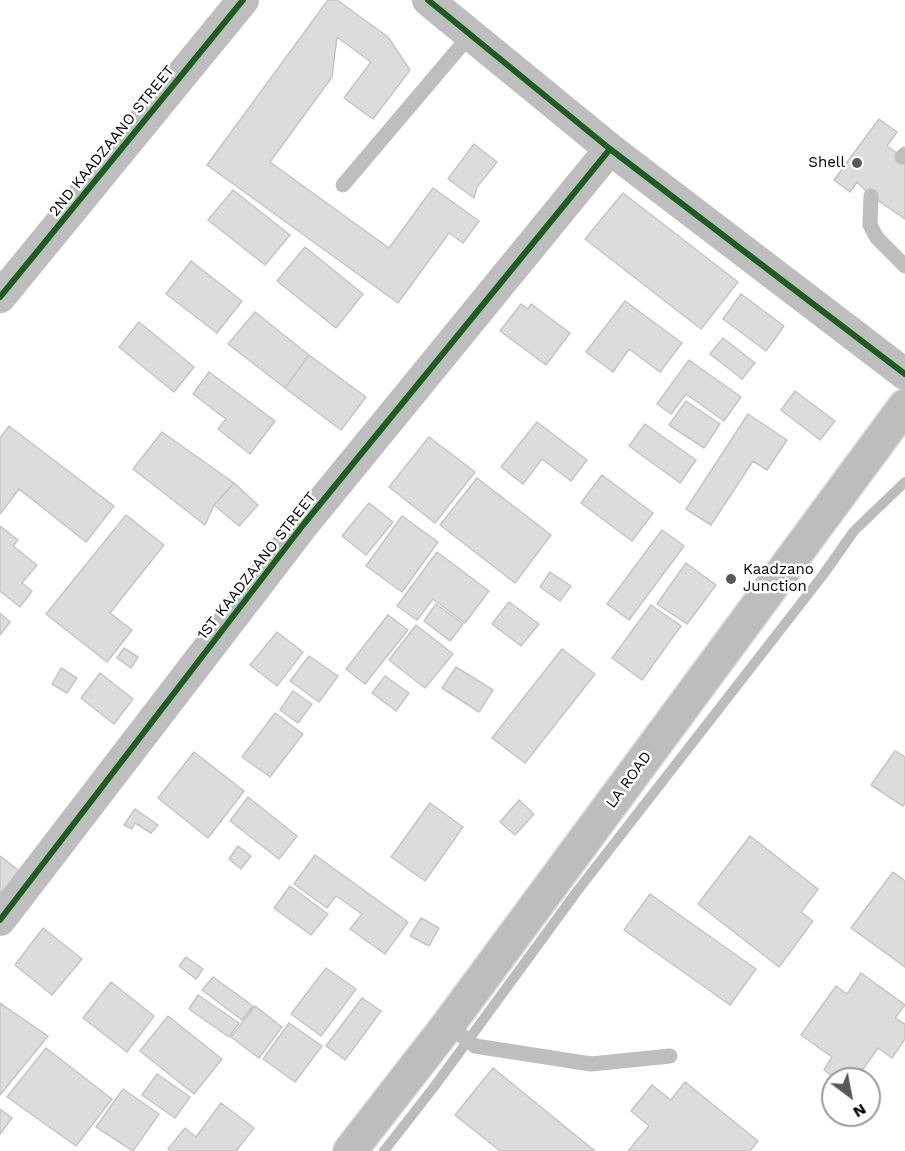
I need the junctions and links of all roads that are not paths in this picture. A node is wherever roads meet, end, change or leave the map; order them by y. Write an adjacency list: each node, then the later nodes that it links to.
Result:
1 (243, 0): 8 (street, 2ND KAADZAANO STREET)
2 (428, 0): 3 (street)
3 (471, 34): 4 (street); 5 (lane)
4 (610, 149): 9 (street); 11 (street, 1ST KAADZAANO STREET)
5 (343, 185)
6 (872, 196): 7 (lane)
7 (905, 266)
8 (0, 297)
9 (905, 374)
10 (905, 406): 12 (main road, LA ROAD)
11 (0, 920)
12 (463, 1036): 13 (lane); 14 (main road, LA ROAD)
13 (670, 1056)
14 (350, 1151)

